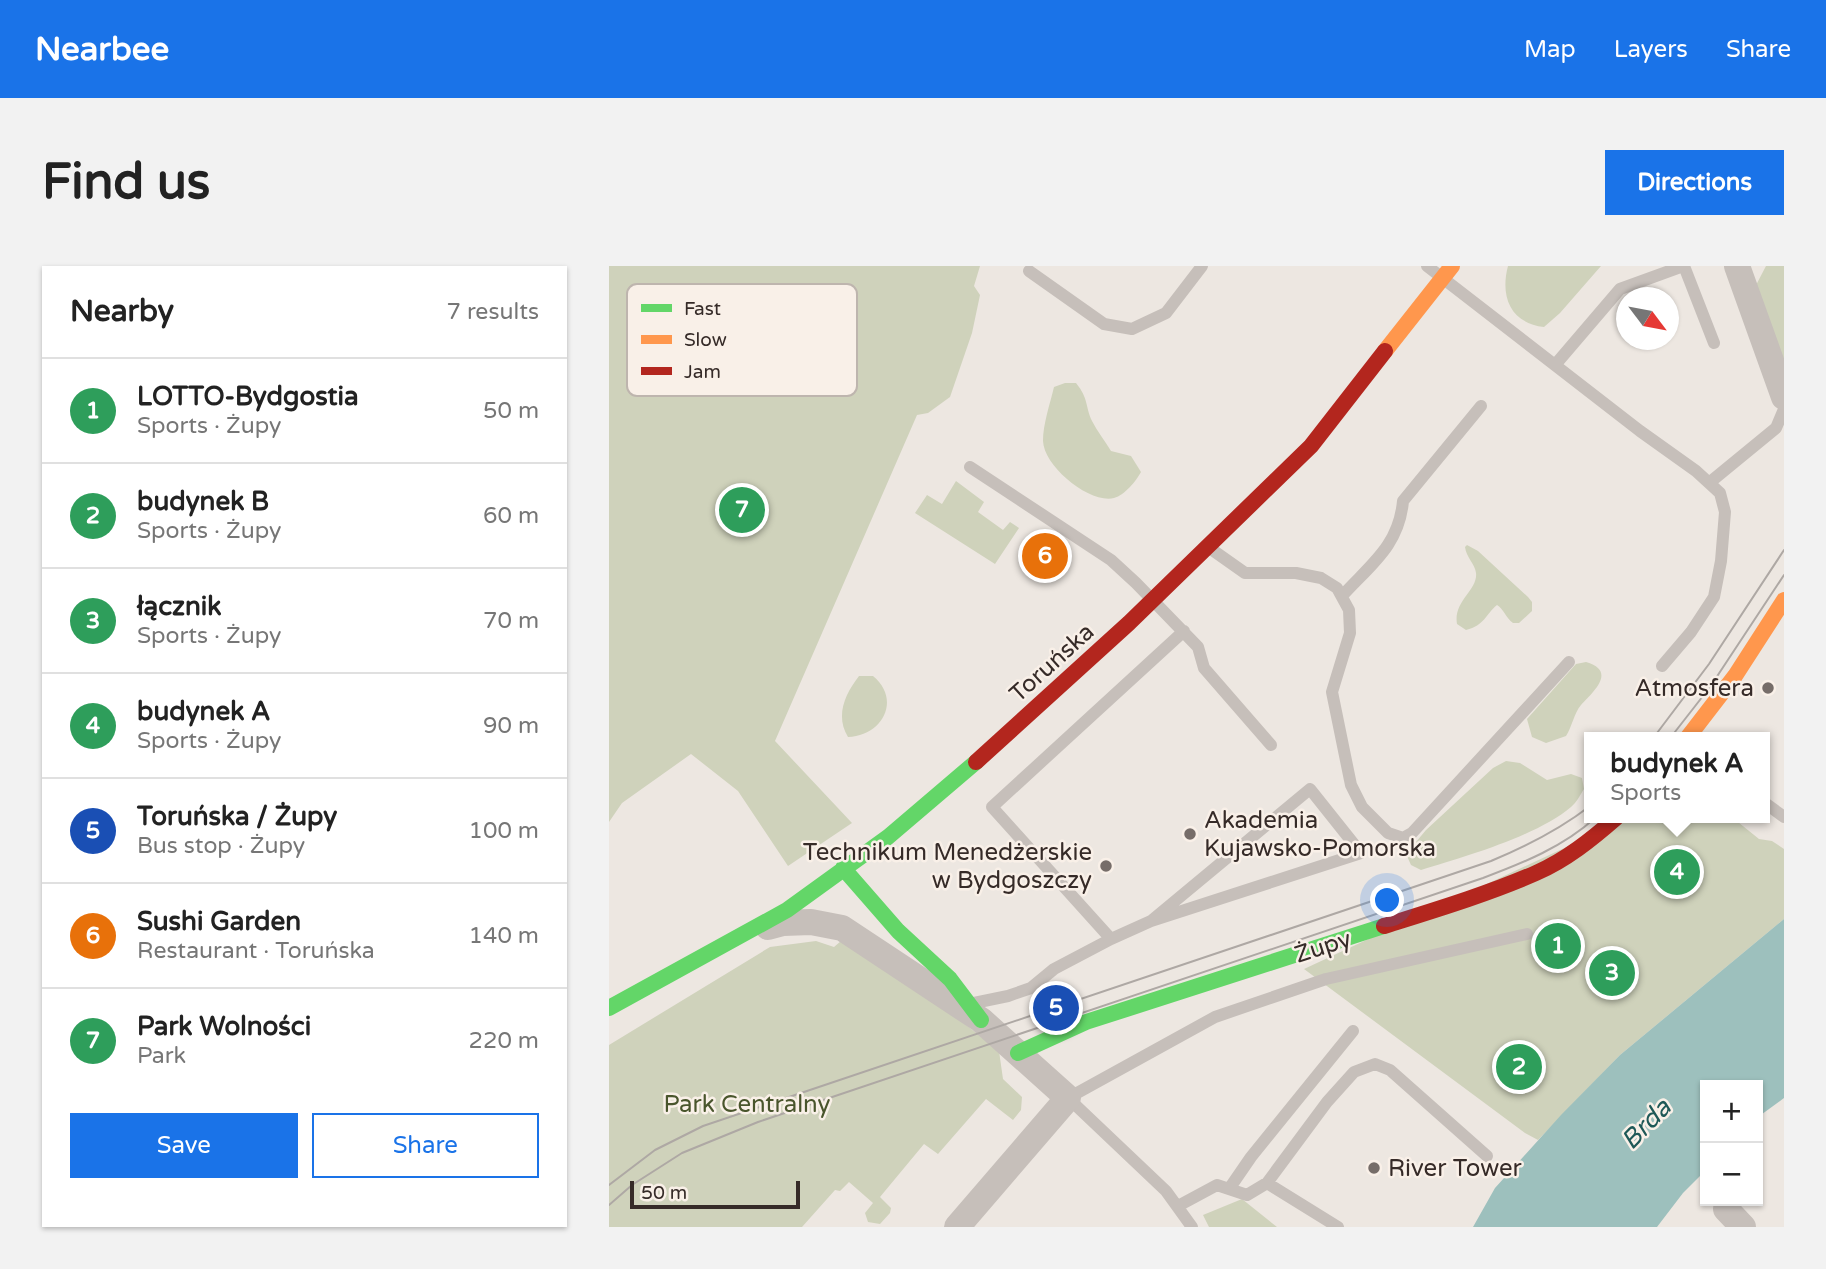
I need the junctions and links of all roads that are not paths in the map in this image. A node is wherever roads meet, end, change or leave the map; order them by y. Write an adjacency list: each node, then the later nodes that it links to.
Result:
1 (1202, 266): 5 (lane)
2 (1427, 266): 6 (lane)
3 (1683, 266): 7 (lane); 8 (lane)
4 (1737, 266): 9 (street)
5 (1029, 271)
6 (1447, 272): 8 (lane); 14 (street, Toruńska)
7 (1714, 343)
8 (1555, 365): 13 (lane)
9 (1784, 397)
10 (1481, 406): 15 (lane)
11 (1784, 409): 13 (lane)
12 (970, 467): 16 (lane)
13 (1709, 483): 20 (lane)
14 (1208, 547): 15 (lane); 16 (street, Toruńska)
15 (1342, 596): 19 (lane)
16 (1153, 600): 18 (lane); 24 (street, Toruńska)
17 (1784, 600): 21 (street)
18 (1184, 631): 22 (lane); 29 (lane)
19 (1569, 662)
20 (1662, 666)
21 (1692, 732)
22 (1271, 745)
23 (1610, 823): 33 (street, Żupy)
24 (833, 875): 26 (street); 27 (street, Toruńska); 31 (street)
25 (1150, 921): 25 (lane); 29 (lane)
26 (842, 928): 27 (street); 31 (street)
27 (747, 933): 30 (street, Toruńska)
28 (1527, 934): 34 (lane)
29 (1111, 939): 31 (lane)
30 (609, 1008)
31 (971, 1011): 33 (street)
32 (1353, 1031): 37 (lane)
33 (1018, 1053): 34 (street)
34 (1068, 1098): 38 (lane); 39 (street)
35 (1487, 1156): 36 (lane)
36 (1267, 1183): 37 (lane); 41 (lane)
37 (1230, 1189): 38 (lane)
38 (1178, 1206): 40 (lane)
39 (957, 1227)
40 (1192, 1227)
41 (1338, 1227)

